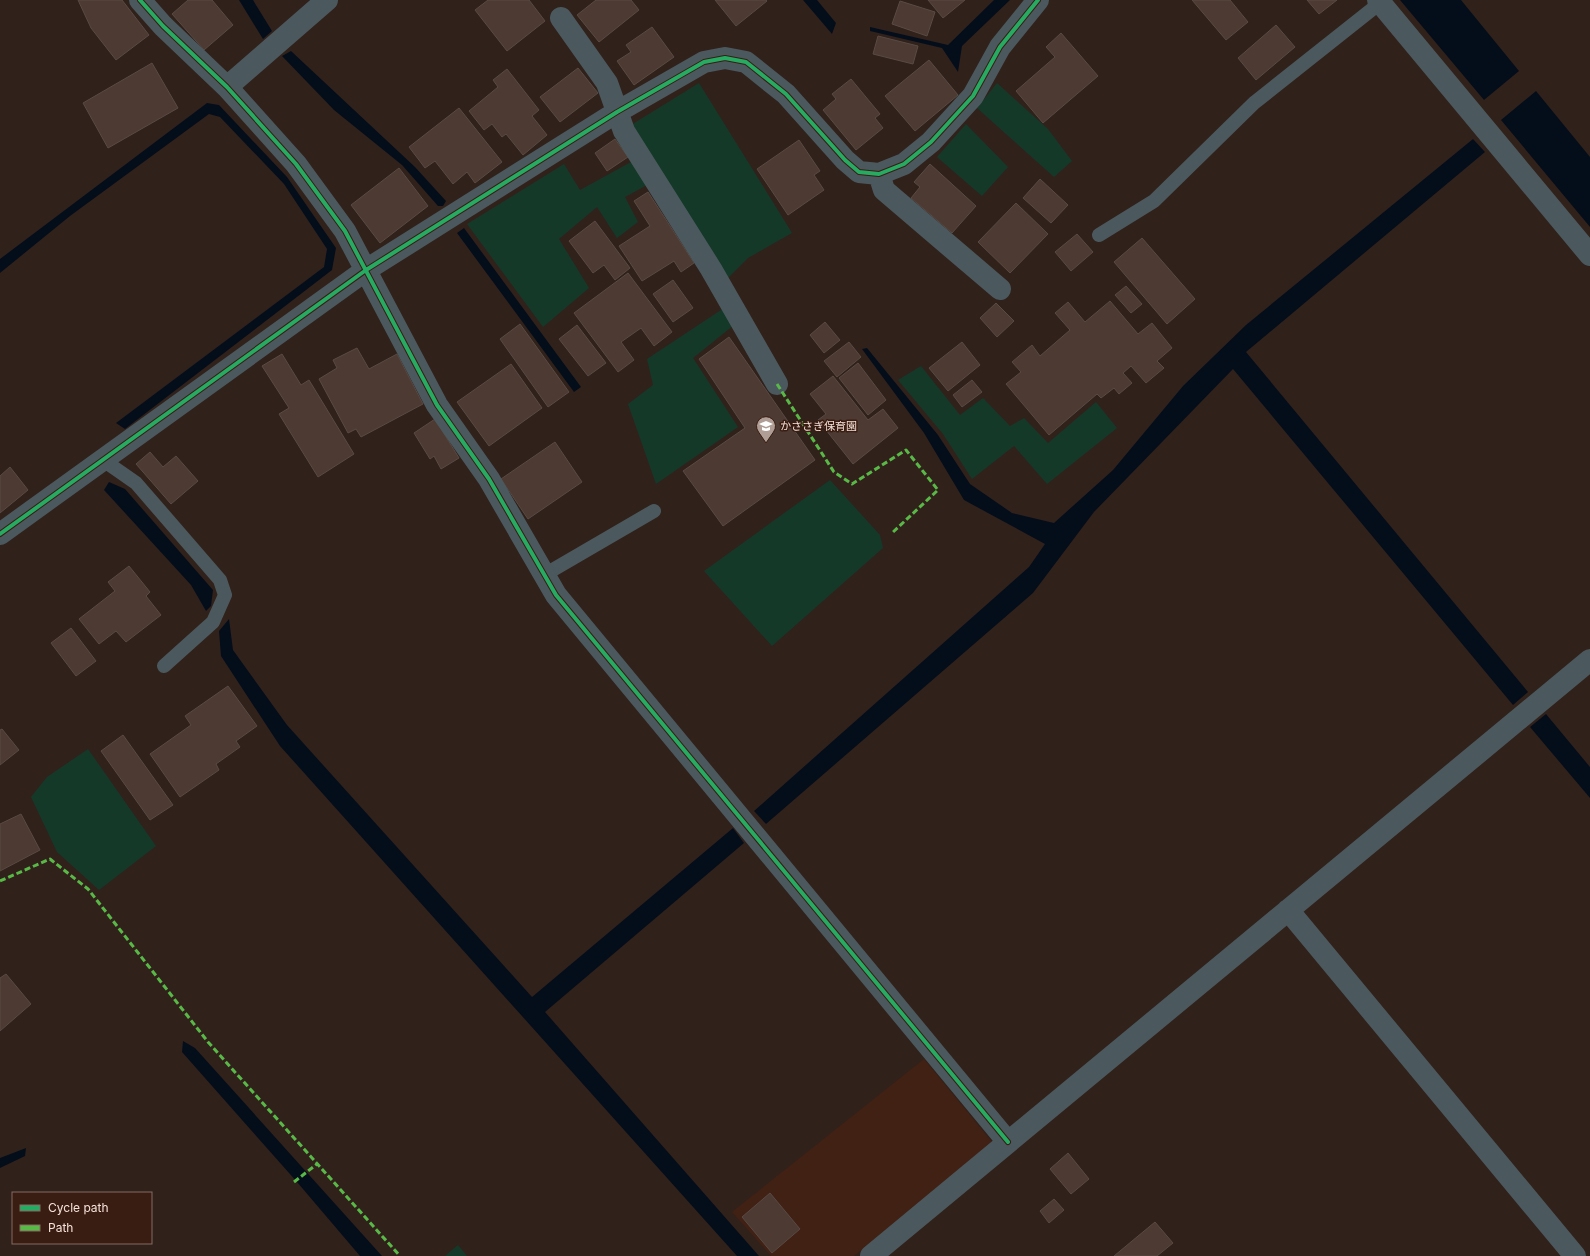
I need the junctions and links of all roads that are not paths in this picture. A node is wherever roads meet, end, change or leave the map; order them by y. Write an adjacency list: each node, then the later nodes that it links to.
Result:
1 (140, 0): 6 (street)
2 (327, 0): 6 (street)
3 (1038, 0): 8 (street)
4 (1379, 1): 9 (lane); 10 (street)
5 (561, 18): 7 (street)
6 (227, 87): 11 (street)
7 (617, 112): 8 (street); 11 (street); 13 (street)
8 (879, 174): 12 (street)
9 (1099, 236)
10 (1590, 255)
11 (366, 270): 14 (street); 17 (street)
12 (1000, 289)
13 (777, 384)
14 (103, 460): 16 (street); 19 (lane)
15 (654, 511): 17 (lane)
16 (0, 534)
17 (544, 575): 21 (street)
18 (1590, 660): 20 (street)
19 (164, 666)
20 (1288, 910): 21 (street); 23 (street)
21 (1008, 1142): 22 (street)
22 (870, 1256)
23 (1575, 1256)

